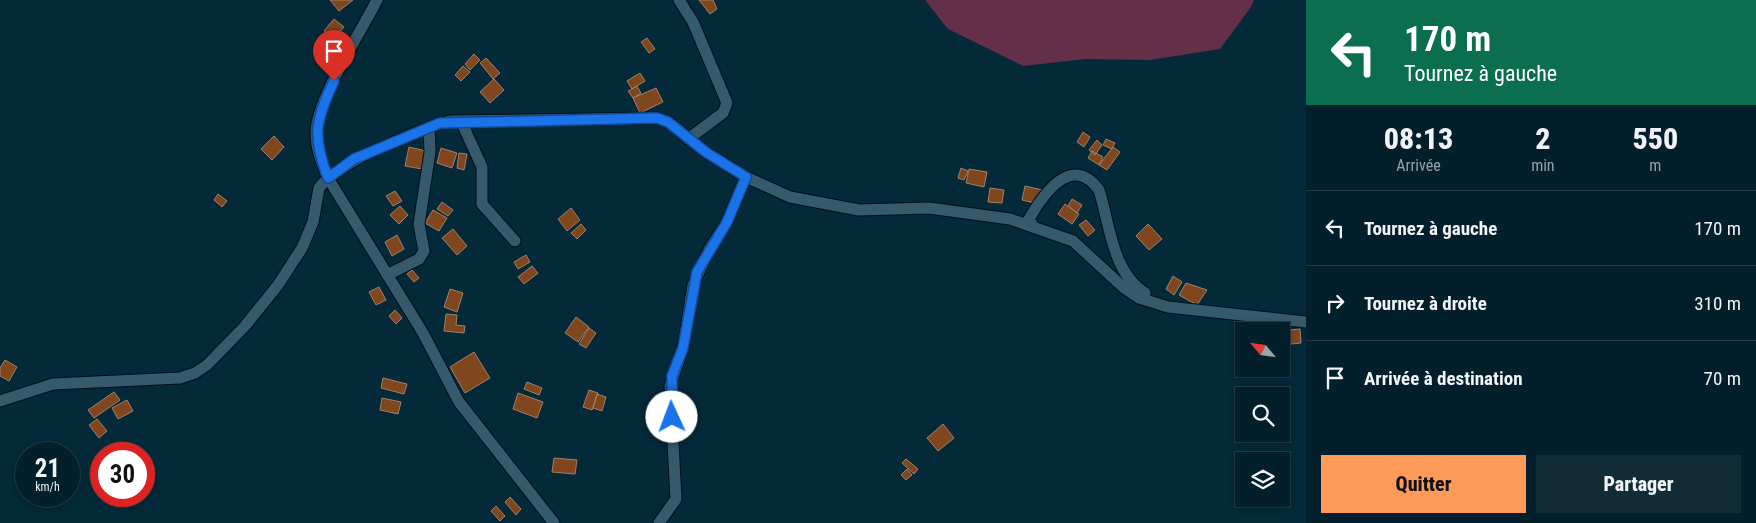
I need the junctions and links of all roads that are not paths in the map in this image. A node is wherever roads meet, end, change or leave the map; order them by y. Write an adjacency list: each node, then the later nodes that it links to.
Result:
1 (378, 0): 7 (street)
2 (679, 0): 5 (street)
3 (461, 121): 4 (street); 5 (street); 9 (street)
4 (428, 127): 7 (street); 10 (street)
5 (688, 139): 6 (street)
6 (746, 177): 8 (street); 15 (street)
7 (328, 178): 10 (street); 13 (street)
8 (1032, 224): 11 (street); 11 (street)
9 (515, 241)
10 (387, 275): 14 (street)
11 (1168, 307): 12 (street)
12 (1306, 322)
13 (0, 401)
14 (554, 523)
15 (659, 523)

